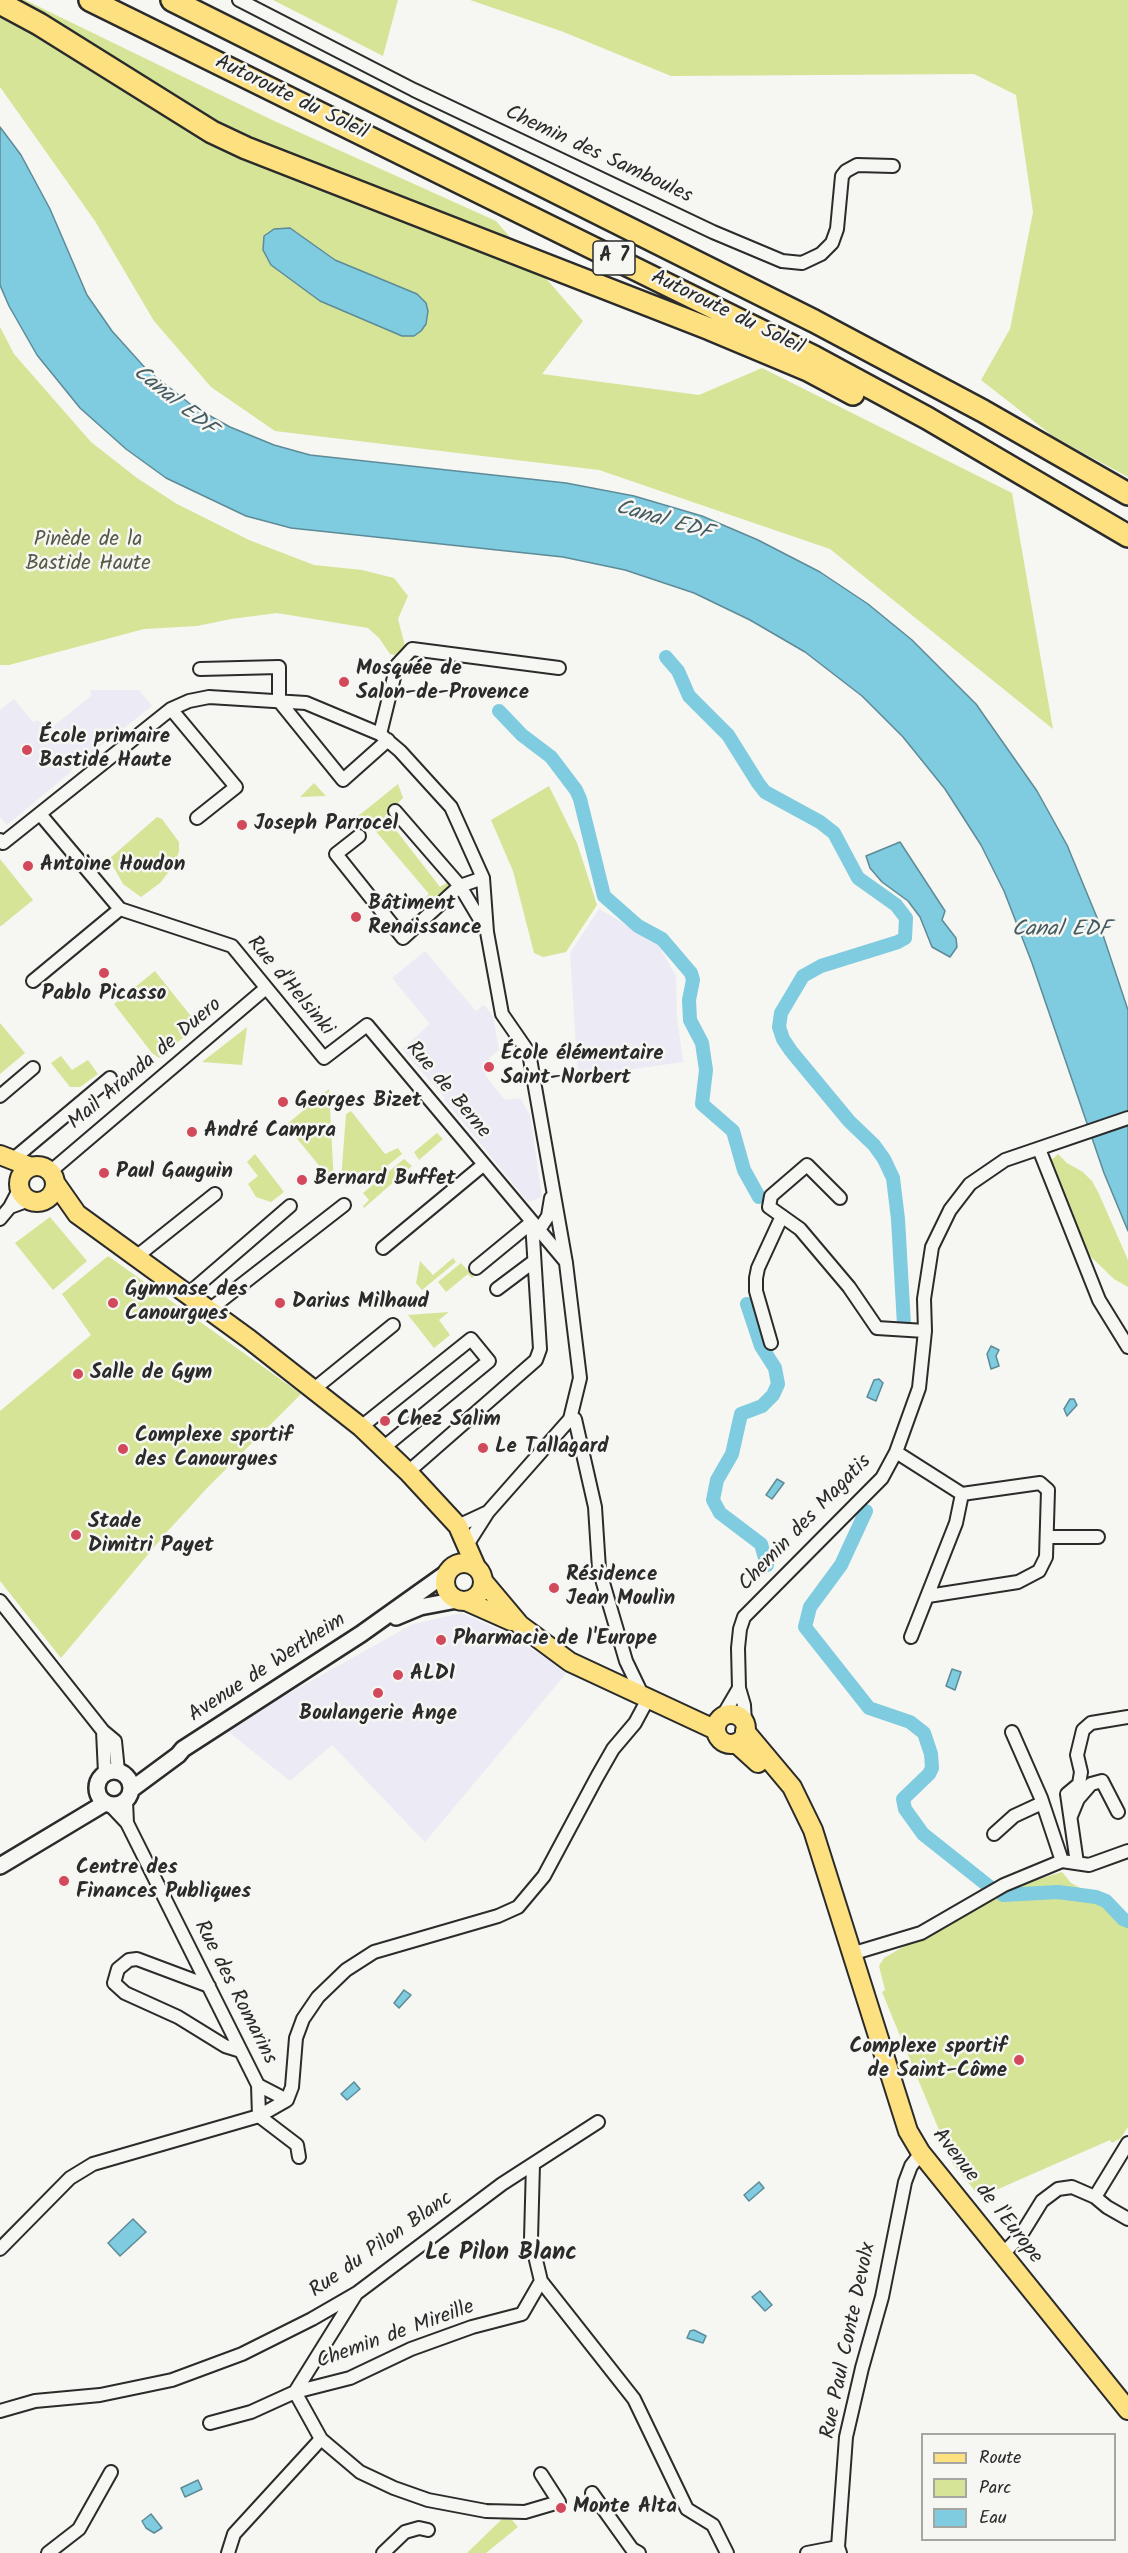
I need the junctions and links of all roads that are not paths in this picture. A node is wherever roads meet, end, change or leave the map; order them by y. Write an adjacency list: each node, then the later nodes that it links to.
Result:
1 (90, 0): 6 (highway, Autoroute du Soleil / A 7)
2 (172, 0): 7 (highway, Autoroute du Soleil / A 7)
3 (239, 0): 5 (street, Chemin des Samboules)
4 (0, 3): 6 (highway)
5 (894, 166)
6 (927, 418): 8 (highway, Autoroute du Soleil / A 7)
7 (1128, 494)
8 (1128, 536)
9 (560, 668): 13 (street)
10 (200, 669): 11 (street)
11 (279, 701): 12 (street); 13 (street); 13 (street)
12 (171, 709): 15 (street); 16 (street)
13 (384, 737): 19 (street)
14 (395, 811): 20 (street)
15 (40, 814): 18 (street); 21 (street)
16 (197, 818)
17 (359, 836): 20 (street)
18 (0, 840)
19 (483, 878): 20 (street); 22 (street)
20 (460, 886): 22 (street)
21 (120, 909): 23 (street); 24 (street, Rue d'Helsinki)
22 (487, 932): 34 (street)
23 (33, 981)
24 (266, 988): 25 (street, Rue d'Helsinki); 33 (street, Mail Aranda de Duero)
25 (324, 1058): 32 (street, Rue de Berne)
26 (33, 1068): 28 (street)
27 (110, 1078): 31 (street)
28 (0, 1096)
29 (1128, 1118): 30 (street, Chemin des Magatis)
30 (1040, 1149): 51 (street, Chemin des Magatis); 53 (street)
31 (4, 1159): 33 (main road)
32 (483, 1165): 41 (street, Rue de Berne); 42 (street)
33 (36, 1184): 40 (street); 43 (main road)
34 (553, 1191): 41 (street); 45 (street)
35 (215, 1194): 43 (street)
36 (840, 1198): 39 (street)
37 (344, 1205): 49 (street)
38 (290, 1206): 48 (street)
39 (782, 1216): 51 (street); 52 (street)
40 (0, 1219)
41 (535, 1226): 44 (street); 45 (street, Rue de Berne); 46 (street)
42 (383, 1248)
43 (136, 1257): 48 (main road)
44 (533, 1262): 47 (street); 59 (street)
45 (567, 1263): 61 (street)
46 (476, 1268)
47 (497, 1289)
48 (188, 1294): 49 (main road)
49 (209, 1310): 54 (main road)
50 (393, 1325): 54 (street)
51 (926, 1331): 58 (street, Chemin des Magatis)
52 (771, 1343)
53 (1128, 1347)
54 (314, 1389): 56 (main road)
55 (575, 1419): 75 (street)
56 (361, 1427): 57 (main road); 57 (street)
57 (383, 1448): 59 (main road)
58 (896, 1452): 60 (street); 74 (street, Chemin des Magatis)
59 (408, 1472): 62 (main road)
60 (962, 1494): 63 (street); 68 (street)
61 (488, 1512): 62 (street); 65 (street)
62 (454, 1523): 65 (main road); 66 (main road)
63 (1047, 1537): 64 (street); 68 (street)
64 (1098, 1537)
65 (467, 1545): 67 (main road)
66 (449, 1570): 67 (main road); 70 (main road); 71 (street, Avenue de Wertheim)
67 (480, 1574): 70 (main road); 72 (main road)
68 (928, 1596): 73 (street)
69 (0, 1600): 81 (street)
70 (462, 1601): 71 (street, Avenue de Wertheim); 72 (main road)
71 (376, 1624): 80 (street, Avenue de Wertheim)
72 (520, 1625): 75 (main road)
73 (911, 1637)
74 (739, 1688): 77 (street); 79 (street, Chemin des Magatis)
75 (637, 1690): 77 (main road); 97 (street)
76 (1128, 1717): 86 (street)
77 (720, 1722): 79 (main road); 79 (main road, Avenue de l'Europe)
78 (1012, 1732): 84 (street)
79 (742, 1733): 93 (main road, Avenue de l'Europe)
80 (183, 1749): 81 (street, Avenue de Wertheim); 82 (street, Avenue de Wertheim)
81 (116, 1773): 82 (street); 83 (street)
82 (129, 1795): 83 (street); 87 (street, Rue des Romarins)
83 (104, 1801): 87 (street, Rue des Romarins); 92 (street)
84 (1042, 1803): 88 (street); 90 (street)
85 (1118, 1812): 86 (street)
86 (1071, 1818): 91 (street)
87 (127, 1823): 94 (street, Rue des Romarins)
88 (994, 1834)
89 (1128, 1851): 91 (street)
90 (1062, 1862): 91 (street); 93 (street)
91 (1077, 1863)
92 (0, 1866)
93 (851, 1954): 101 (main road, Avenue de l'Europe)
94 (209, 1986): 95 (street, Rue des Romarins); 95 (street)
95 (242, 2051): 96 (street, Rue des Romarins)
96 (258, 2085): 97 (street); 98 (street)
97 (287, 2100): 98 (street)
98 (259, 2116): 102 (street); 106 (street)
99 (598, 2122): 103 (street, Rue du Pilon Blanc)
100 (1128, 2143): 104 (street)
101 (921, 2153): 107 (main road, Avenue de l'Europe); 119 (street, Rue Paul Conte Devolx)
102 (299, 2157)
103 (533, 2164): 108 (street); 109 (street, Rue du Pilon Blanc)
104 (1095, 2197): 105 (street); 107 (street)
105 (1128, 2219)
106 (0, 2248)
107 (1002, 2256): 111 (main road, Avenue de l'Europe)
108 (541, 2281): 110 (street, Chemin de Mireille); 124 (street)
109 (357, 2293): 110 (street); 112 (street, Rue du Pilon Blanc)
110 (295, 2392): 113 (street); 114 (street, Chemin de Mireille)
111 (1128, 2410)
112 (0, 2411)
113 (210, 2423)
114 (321, 2439): 116 (street); 121 (street)
115 (111, 2472): 120 (street)
116 (541, 2474)
117 (592, 2493): 123 (street)
118 (428, 2530): 122 (street)
119 (839, 2550): 125 (street, Rue Paul Conte Devolx)
120 (48, 2553)
121 (228, 2553)
122 (383, 2553)
123 (639, 2553)
124 (727, 2553)
125 (807, 2553)

